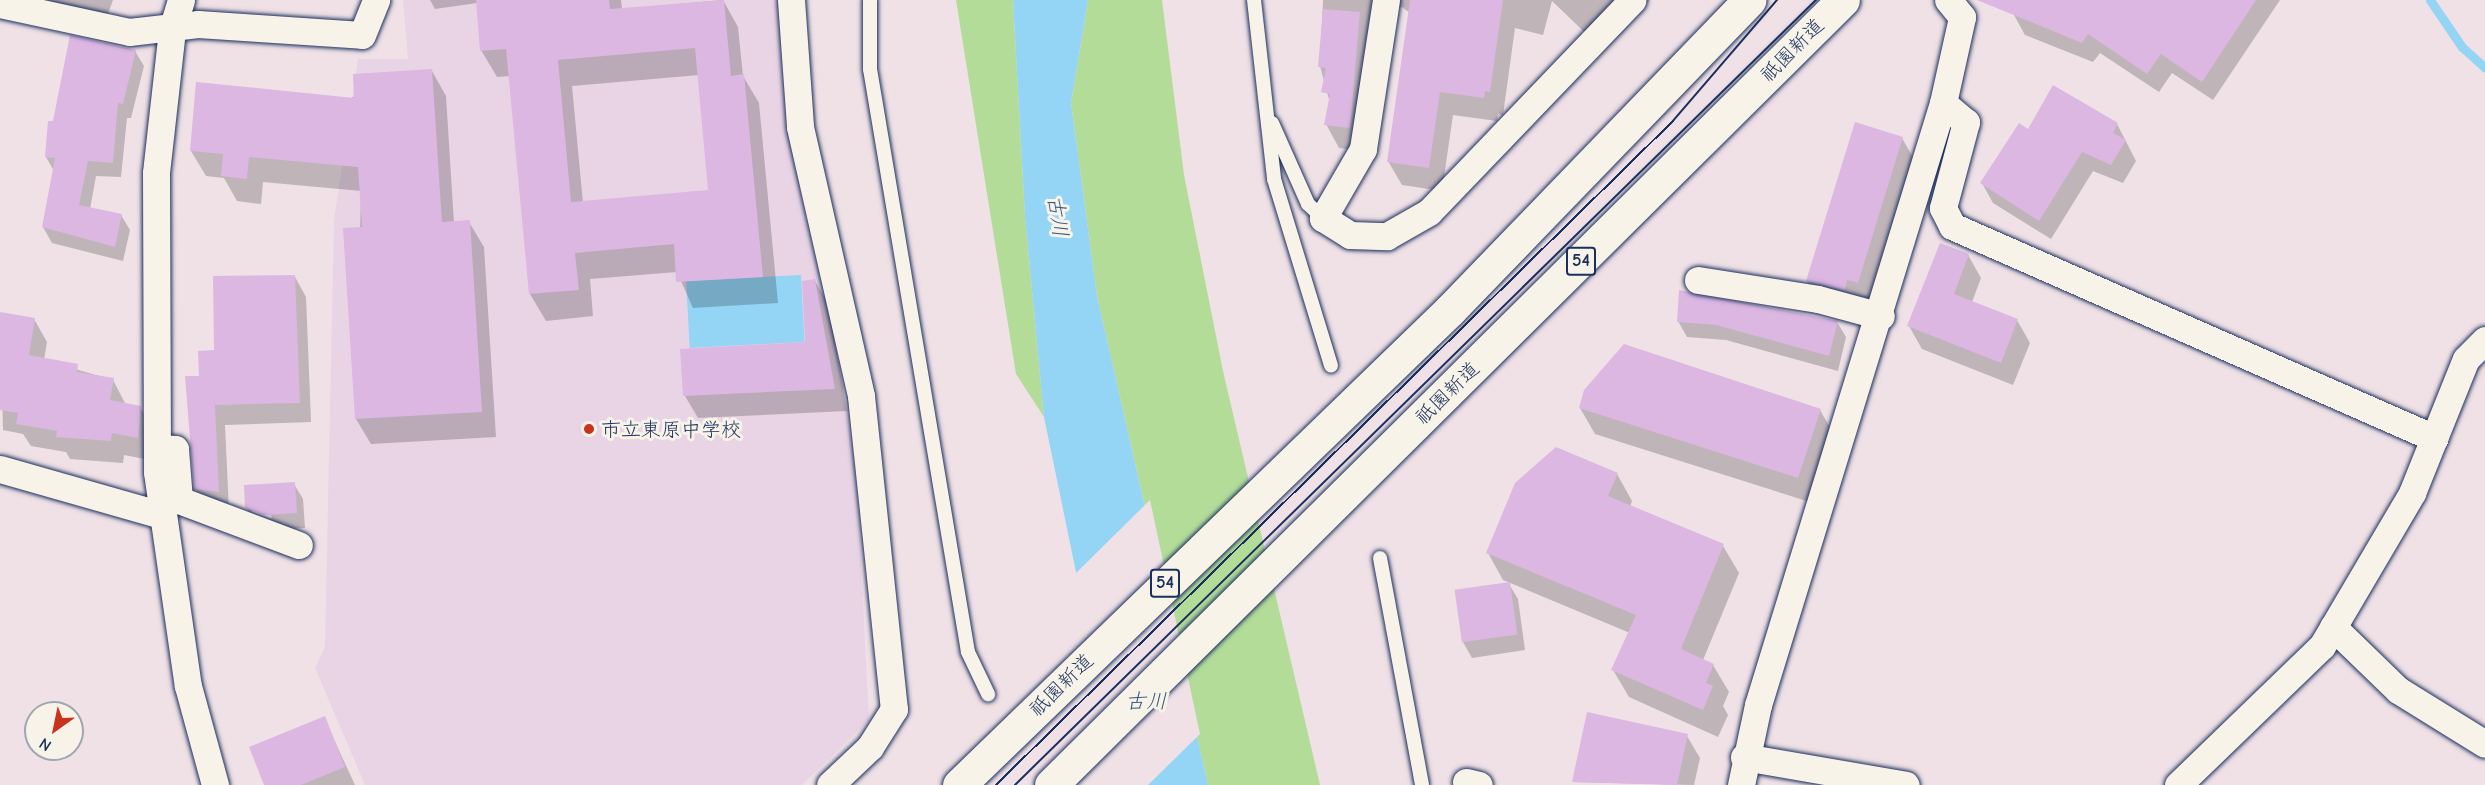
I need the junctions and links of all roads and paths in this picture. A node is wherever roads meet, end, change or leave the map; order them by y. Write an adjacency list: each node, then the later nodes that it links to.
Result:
1 (181, 0): 12 (street)
2 (376, 0): 12 (street)
3 (791, 0): 31 (street)
4 (870, 0): 27 (lane)
5 (1254, 0): 14 (lane)
6 (1386, 0): 15 (street)
7 (1632, 0): 15 (street)
8 (1749, 0): 32 (highway, 祇園新道 / 54)
9 (1843, 0): 33 (highway, 祇園新道 / 54)
10 (0, 4): 12 (street)
11 (1962, 6): 13 (street)
12 (172, 30): 21 (street)
13 (1943, 104): 17 (street); 20 (street)
14 (1266, 110): 15 (lane); 19 (lane)
15 (1323, 218)
16 (1698, 280): 17 (street)
17 (1881, 316): 29 (street)
18 (2485, 340): 20 (street)
19 (1331, 365)
20 (2434, 438): 26 (street)
21 (158, 448): 23 (street); 24 (street)
22 (0, 469): 23 (street)
23 (161, 515): 30 (street)
24 (299, 545)
25 (1380, 558): 34 (lane)
26 (2333, 627): 28 (street); 37 (street)
27 (988, 694)
28 (2485, 744)
29 (1744, 757): 35 (street); 36 (street)
30 (215, 785)
31 (830, 785)
32 (959, 785)
33 (1051, 785)
34 (1422, 785)
35 (1741, 785)
36 (1906, 785)
37 (2178, 785)

